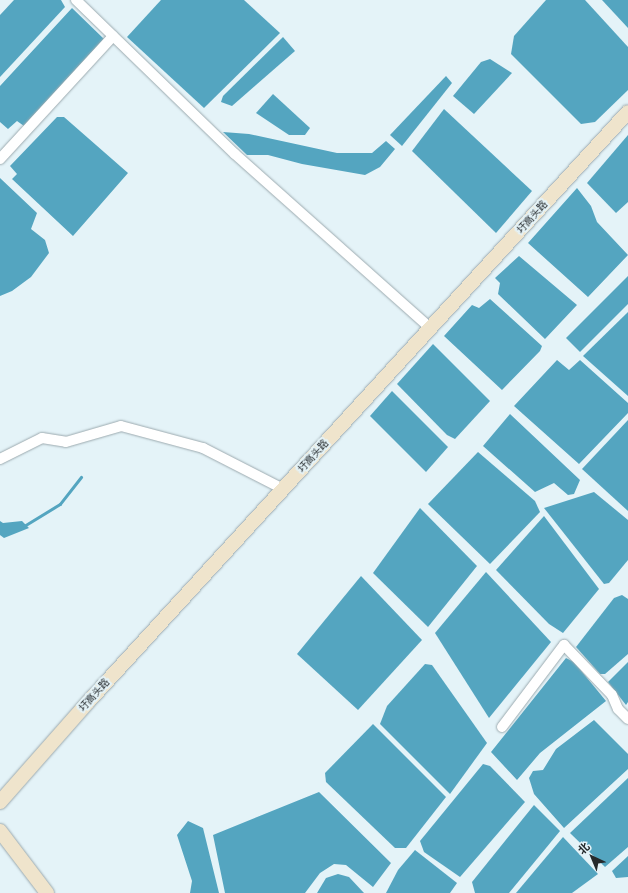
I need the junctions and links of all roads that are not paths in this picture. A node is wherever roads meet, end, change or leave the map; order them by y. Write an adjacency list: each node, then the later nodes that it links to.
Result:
1 (76, 0): 2 (street)
2 (113, 36): 4 (street); 5 (street)
3 (628, 112): 5 (street, 圩高头路)
4 (0, 159)
5 (430, 328): 7 (street, 圩高头路)
6 (0, 459): 7 (street)
7 (283, 488): 10 (street, 圩高头路)
8 (628, 719): 9 (street)
9 (502, 727)
10 (0, 802)
11 (0, 831): 12 (street)
12 (47, 893)

